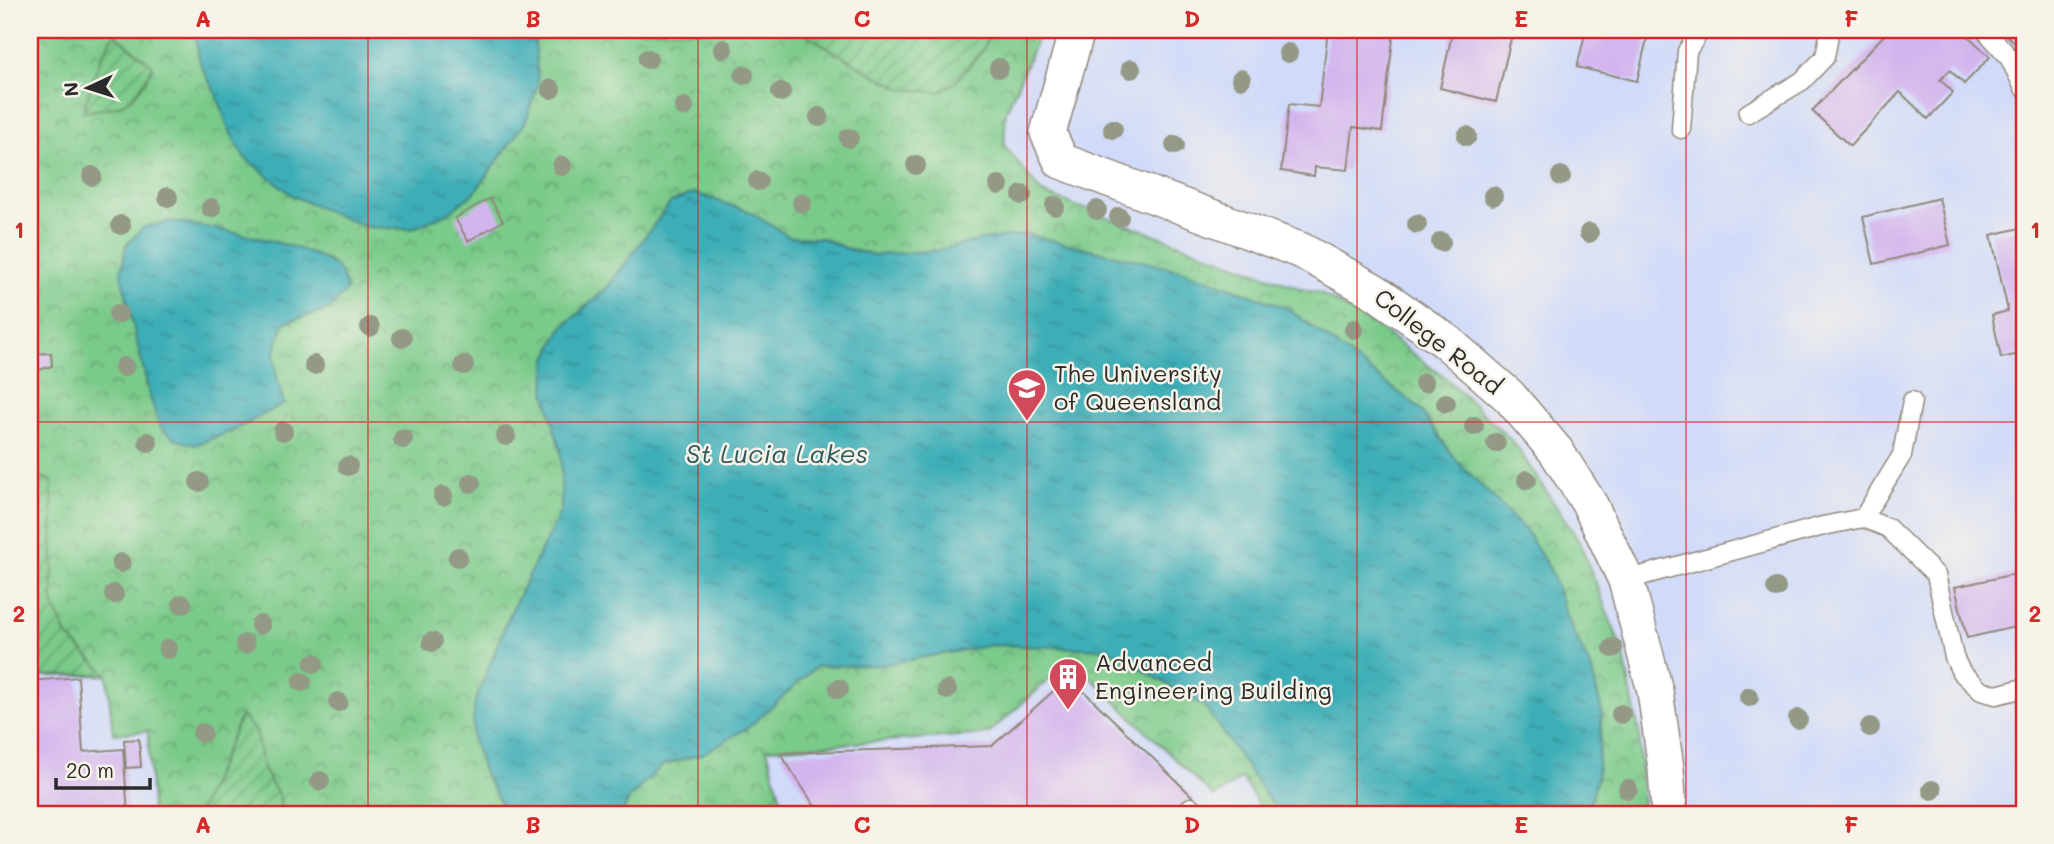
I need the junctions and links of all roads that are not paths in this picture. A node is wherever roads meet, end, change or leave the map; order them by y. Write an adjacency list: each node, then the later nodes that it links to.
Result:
1 (1077, 30): 10 (street, College Road)
2 (1701, 30): 7 (lane)
3 (1830, 30): 6 (lane)
4 (1985, 30): 5 (lane)
5 (2024, 88)
6 (1748, 113)
7 (1681, 129)
8 (1912, 401): 9 (lane)
9 (1863, 518): 10 (lane); 11 (lane)
10 (1626, 580): 12 (street, College Road)
11 (2024, 688)
12 (1669, 814)

